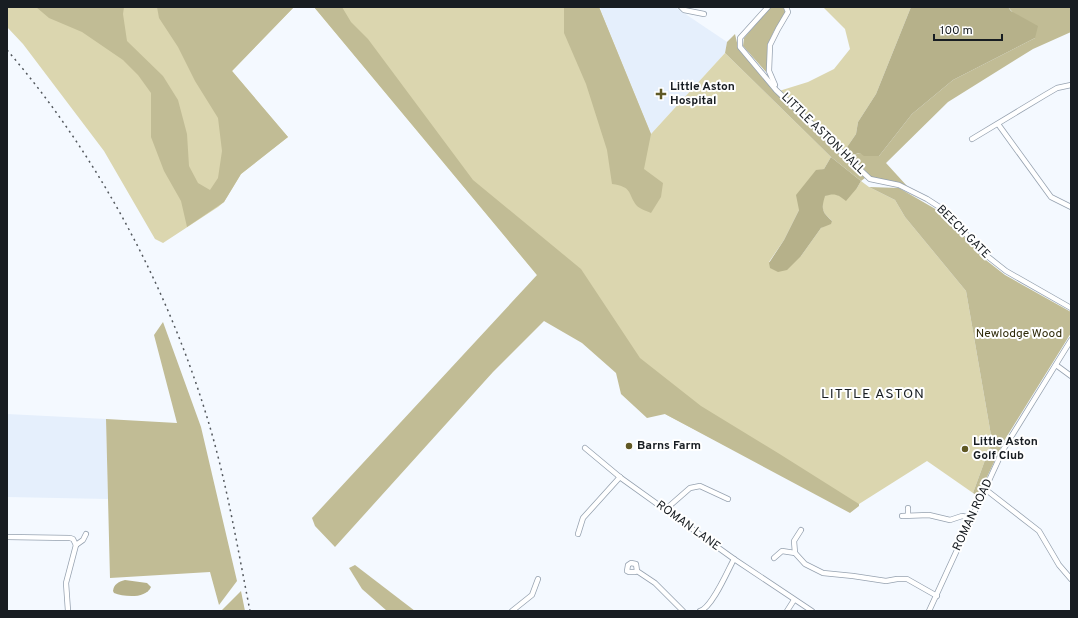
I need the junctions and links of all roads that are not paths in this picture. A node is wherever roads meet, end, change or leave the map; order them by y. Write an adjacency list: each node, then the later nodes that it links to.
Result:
1 (681, 7): 4 (street)
2 (768, 7): 6 (street, LITTLE ASTON HALL)
3 (786, 7): 6 (street, LITTLE ASTON HALL)
4 (704, 14)
5 (1071, 84): 7 (street)
6 (776, 90): 9 (street, LITTLE ASTON HALL)
7 (998, 124): 8 (street); 10 (street)
8 (972, 139)
9 (870, 179): 11 (street, BEECH GATE)
10 (1071, 207)
11 (1071, 308)
12 (1071, 340): 13 (street, ROMAN ROAD)
13 (1056, 365): 14 (street); 17 (street, ROMAN ROAD)
14 (1071, 376)
15 (585, 448): 16 (street, ROMAN LANE)
16 (620, 477): 20 (street, ROMAN LANE); 26 (street)
17 (985, 489): 23 (street, ROMAN ROAD); 34 (street)
18 (728, 499): 20 (street)
19 (908, 508): 21 (street)
20 (666, 509): 31 (street, ROMAN LANE)
21 (908, 515): 22 (street); 23 (street)
22 (902, 516)
23 (972, 518): 35 (street, ROMAN ROAD)
24 (801, 530): 29 (street)
25 (86, 534): 28 (street)
26 (578, 534)
27 (7, 537): 28 (street)
28 (76, 545): 37 (street)
29 (795, 553): 30 (street); 35 (street)
30 (774, 558)
31 (734, 559): 36 (street, ROMAN LANE); 40 (street)
32 (637, 570): 39 (street)
33 (538, 579): 38 (street)
34 (1071, 580)
35 (936, 596): 43 (street, ROMAN ROAD)
36 (794, 600): 41 (street); 42 (street, ROMAN LANE)
37 (68, 611)
38 (512, 611)
39 (683, 611)
40 (700, 611)
41 (787, 611)
42 (812, 611)
43 (929, 611)

